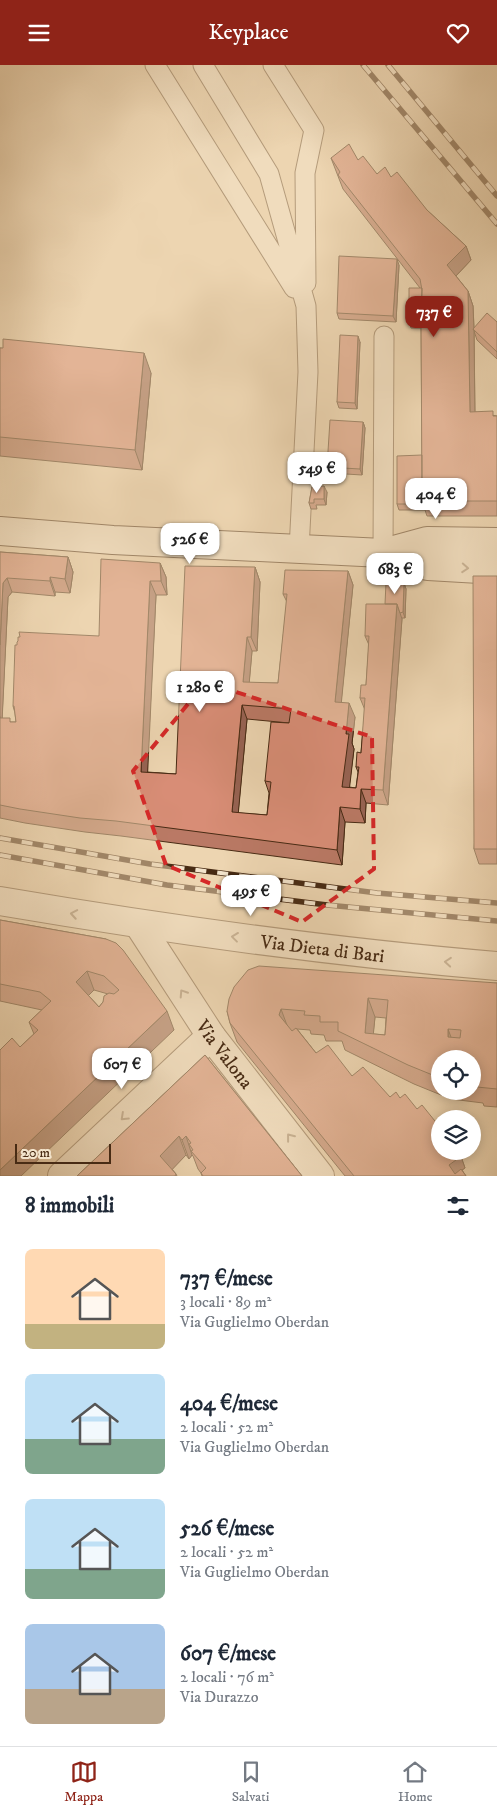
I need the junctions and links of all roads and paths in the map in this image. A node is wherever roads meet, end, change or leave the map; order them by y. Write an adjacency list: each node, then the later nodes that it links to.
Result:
1 (155, 65): 4 (lane)
2 (203, 65): 4 (lane)
3 (273, 65): 4 (lane)
4 (306, 306): 8 (lane)
5 (384, 336): 9 (lane)
6 (0, 531): 8 (street)
7 (497, 542): 9 (street)
8 (299, 550): 9 (street)
9 (383, 553): 10 (street, one-way to 10)
10 (497, 570)
11 (0, 901): 12 (street, Via Dieta di Bari, one-way to 11)
12 (138, 925): 13 (street, Via Dieta di Bari, one-way to 12); 14 (street, Via Valona, one-way to 12)
13 (497, 966)
14 (211, 1036): 15 (street, one-way to 15); 16 (street, Via Valona, one-way to 14)
15 (62, 1176)
16 (320, 1176)

